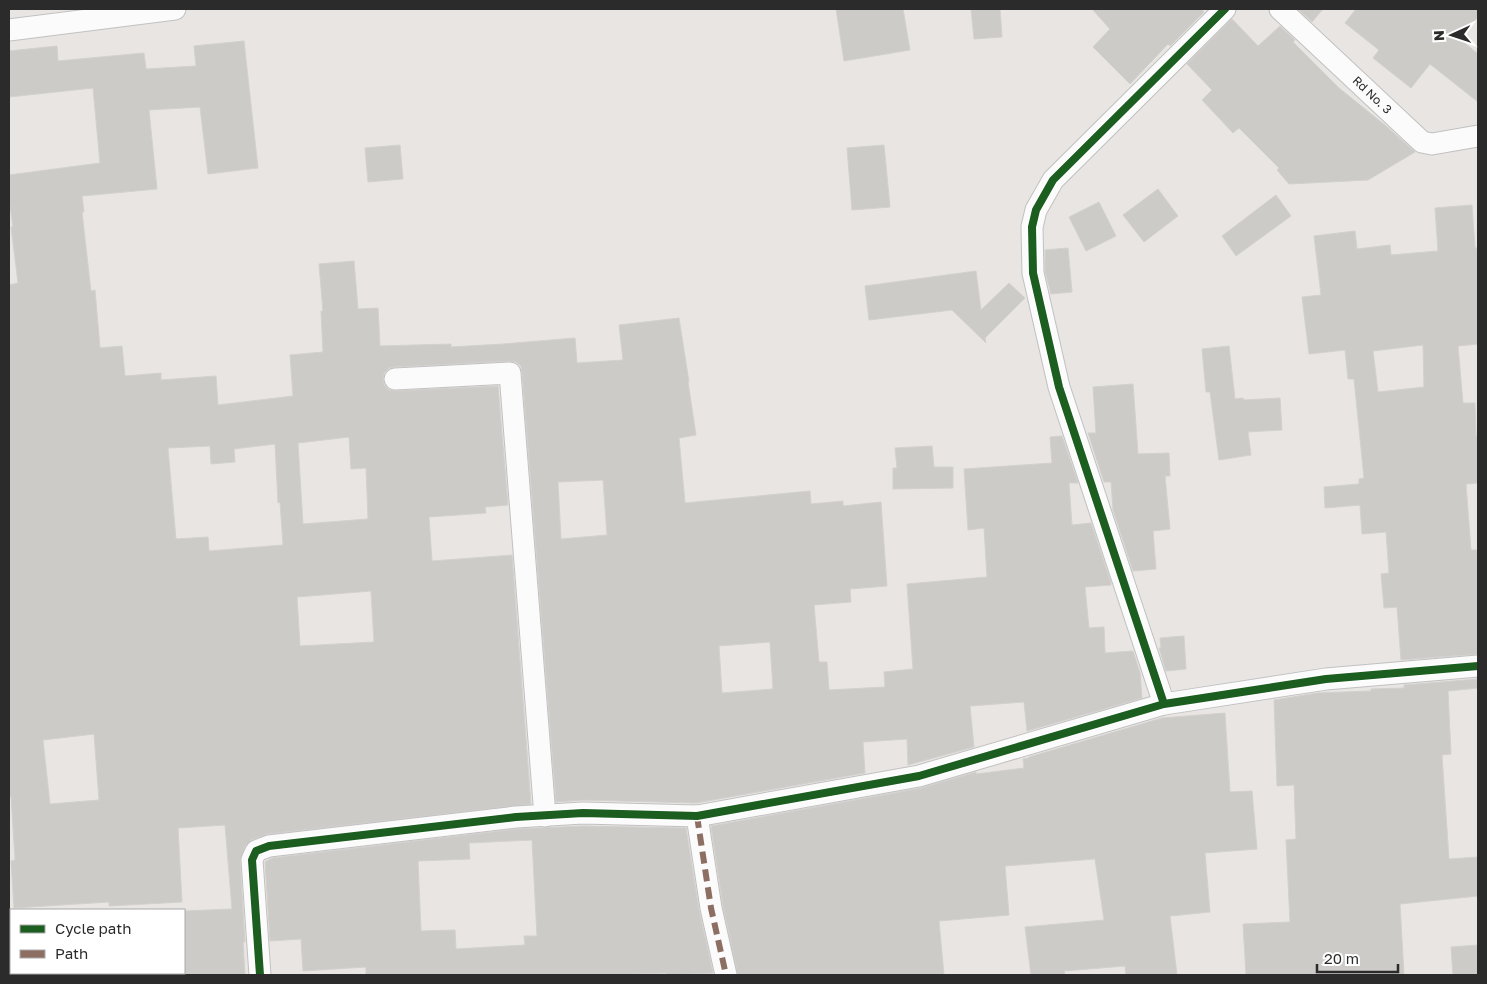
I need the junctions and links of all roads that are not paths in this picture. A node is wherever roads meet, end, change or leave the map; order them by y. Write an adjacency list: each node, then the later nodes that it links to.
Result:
1 (176, 9): 4 (street)
2 (1225, 9): 8 (street)
3 (1280, 9): 5 (street, Rd No. 3)
4 (9, 30)
5 (1478, 136)
6 (395, 379): 9 (street)
7 (1478, 666): 8 (street)
8 (1164, 704): 10 (street)
9 (545, 816): 10 (street); 11 (street)
10 (697, 816): 12 (street)
11 (260, 975)
12 (726, 975)

